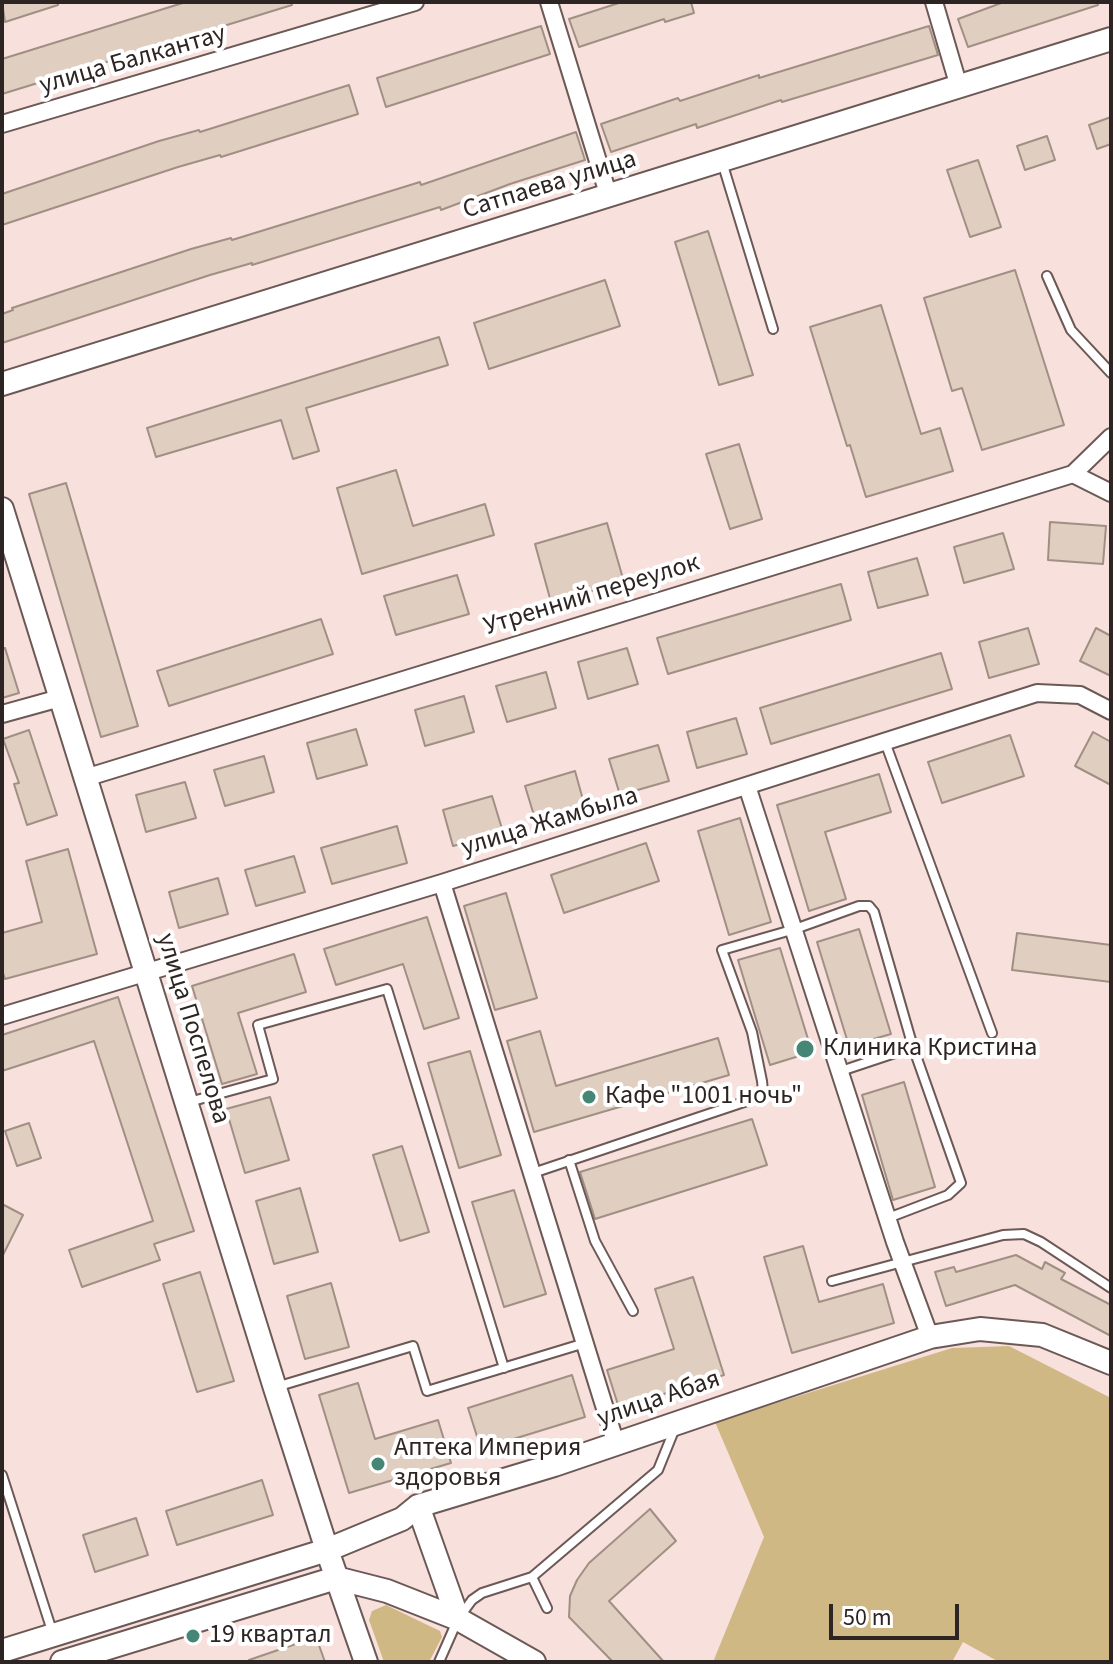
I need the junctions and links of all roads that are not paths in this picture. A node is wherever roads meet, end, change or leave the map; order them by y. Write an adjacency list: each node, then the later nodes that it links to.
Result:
1 (415, 2): 6 (street, улица Балкантау)
2 (549, 2): 8 (street)
3 (934, 2): 5 (street)
4 (1111, 39): 5 (street, Сатпаева улица)
5 (959, 87): 7 (street, Сатпаева улица)
6 (2, 124)
7 (721, 162): 8 (street, Сатпаева улица); 10 (lane)
8 (609, 197): 12 (street, Сатпаева улица)
9 (1047, 276): 11 (lane)
10 (773, 329)
11 (1111, 373)
12 (3, 386)
13 (1111, 437): 14 (street)
14 (1073, 474): 15 (street); 21 (street, Утренний переулок)
15 (1111, 493)
16 (2, 509): 17 (street, улица Поспелова)
17 (60, 698): 19 (street); 21 (street, улица Поспелова)
18 (1111, 711): 20 (street, улица Жамбыла)
19 (2, 714)
20 (885, 742): 22 (street, улица Жамбыла); 27 (lane)
21 (85, 778): 25 (street, улица Поспелова)
22 (747, 786): 23 (street, улица Жамбыла); 24 (street)
23 (442, 883): 25 (street, улица Жамбыла); 32 (street)
24 (795, 929): 28 (lane); 29 (street); 31 (lane)
25 (146, 971): 26 (street, улица Жамбыла); 30 (street, улица Поспелова)
26 (2, 1016)
27 (992, 1033)
28 (913, 1047): 29 (lane); 33 (lane)
29 (841, 1071): 33 (street)
30 (185, 1103): 41 (lane); 42 (street, улица Поспелова)
31 (569, 1160): 32 (lane); 37 (lane)
32 (533, 1173): 39 (street)
33 (888, 1218): 34 (street)
34 (902, 1261): 35 (lane); 36 (lane); 38 (street)
35 (832, 1281)
36 (1111, 1288)
37 (633, 1311)
38 (930, 1337): 40 (street, улица Абая); 43 (street, улица Абая)
39 (586, 1343): 41 (lane); 44 (street)
40 (1111, 1363)
41 (504, 1368): 42 (lane)
42 (275, 1388): 47 (street, улица Поспелова)
43 (677, 1424): 44 (street, улица Абая); 48 (lane)
44 (616, 1444): 46 (street, улица Абая)
45 (2, 1475): 51 (lane)
46 (418, 1506): 47 (street, улица Абая); 50 (street)
47 (332, 1564): 50 (street); 51 (street, улица Абая); 53 (street, улица Абая); 56 (street)
48 (532, 1577): 49 (lane); 50 (lane)
49 (547, 1608)
50 (458, 1619): 54 (street); 57 (lane)
51 (53, 1634): 52 (street, улица Абая)
52 (2, 1651)
53 (101, 1656): 55 (street, улица Абая)
54 (527, 1660)
55 (62, 1662)
56 (366, 1662)
57 (439, 1662)

